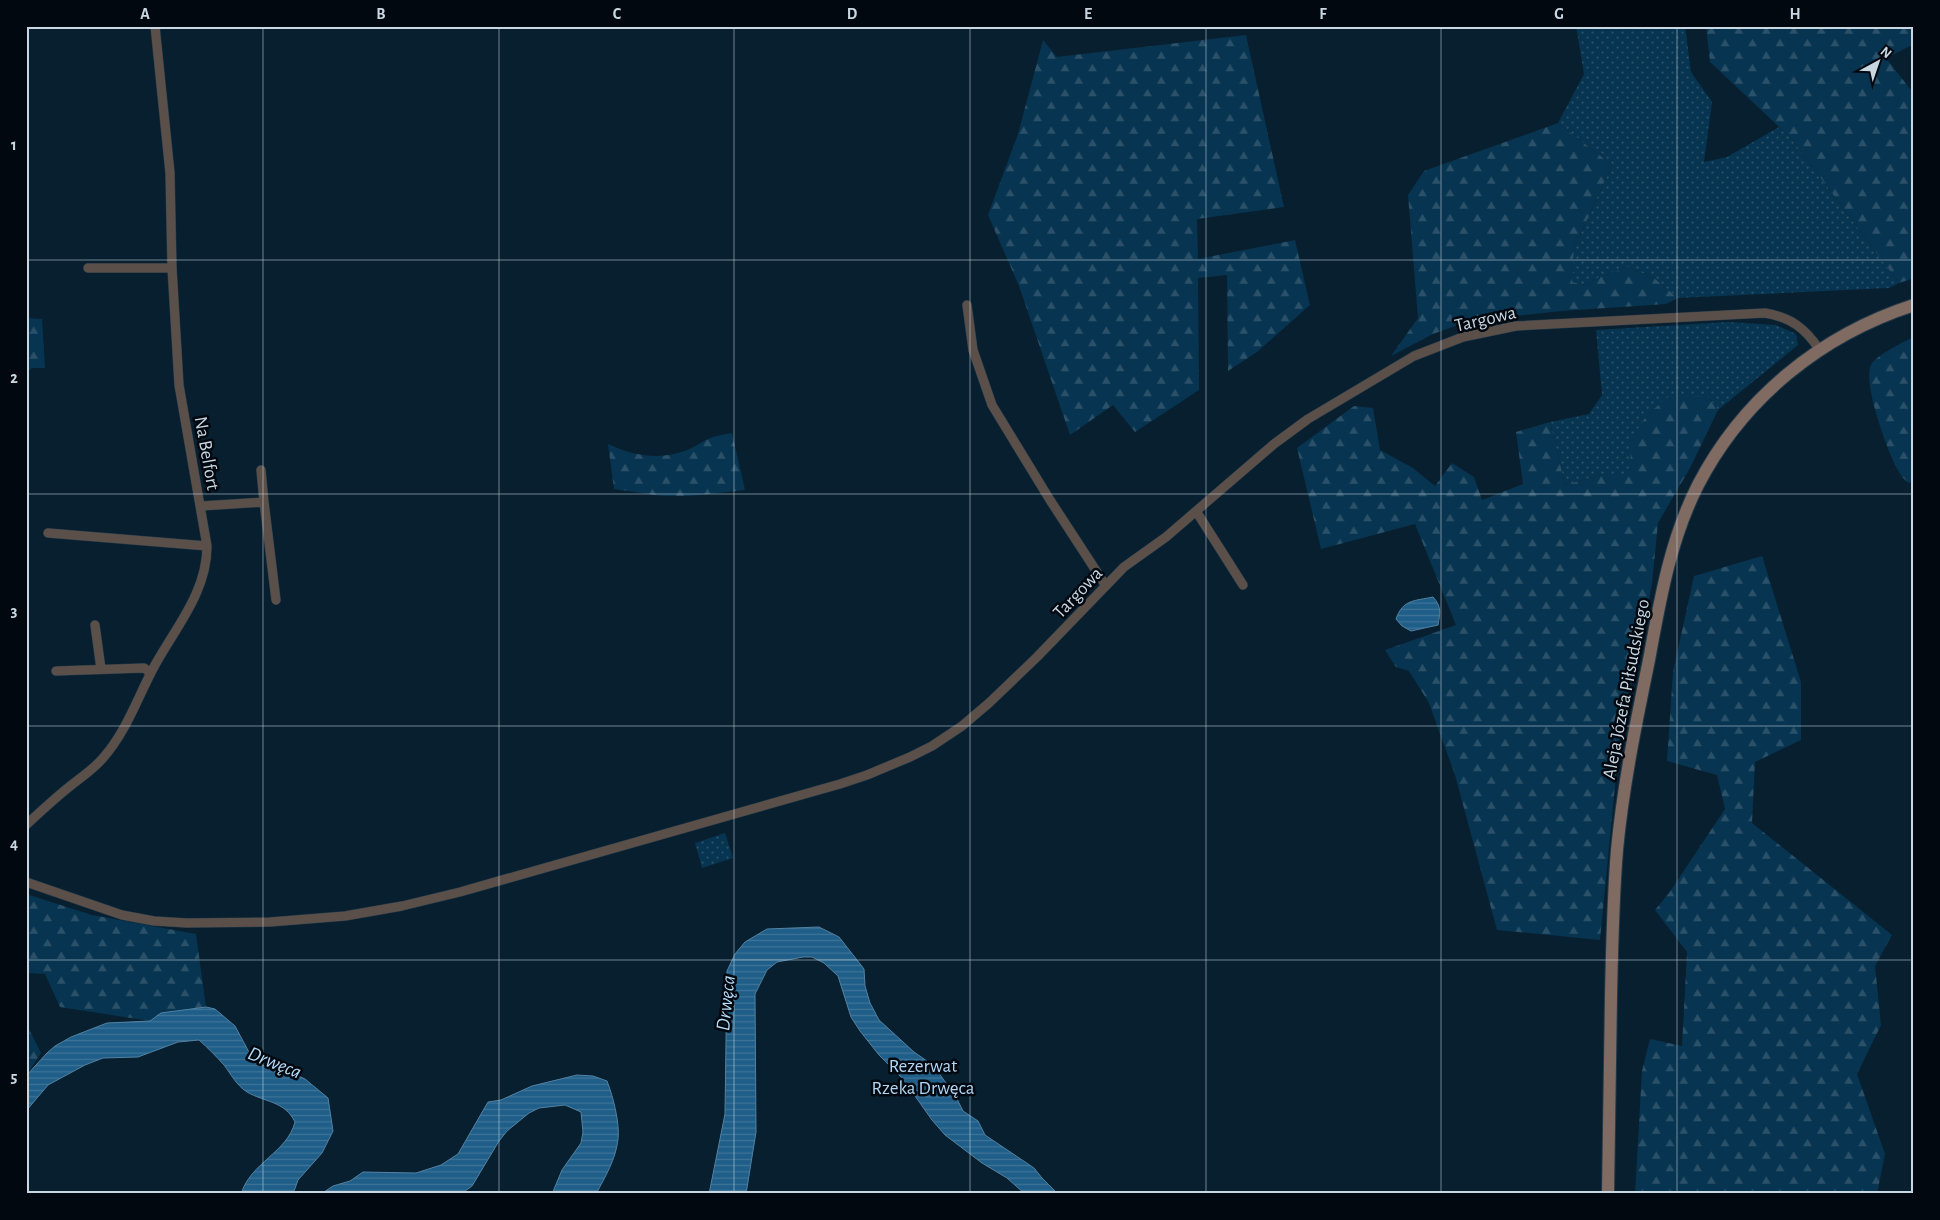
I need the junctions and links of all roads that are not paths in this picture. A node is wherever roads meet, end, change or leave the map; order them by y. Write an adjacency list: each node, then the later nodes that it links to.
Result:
1 (155, 26): 3 (street, Na Belfort)
2 (88, 268): 3 (street)
3 (172, 268): 9 (street, Na Belfort)
4 (967, 305): 14 (street)
5 (1914, 305): 6 (main road, Aleja Józefa Piłsudskiego)
6 (1819, 349): 10 (street, Targowa); 22 (main road, Aleja Józefa Piłsudskiego)
7 (260, 470): 8 (street)
8 (264, 502): 9 (street); 15 (street)
9 (200, 506): 12 (street, Na Belfort)
10 (1196, 511): 13 (street); 14 (street, Targowa)
11 (48, 533): 12 (street)
12 (207, 546): 19 (street, Na Belfort)
13 (1243, 585)
14 (1106, 586): 21 (street, Targowa)
15 (276, 600)
16 (94, 625): 17 (street)
17 (102, 669): 18 (street); 19 (street)
18 (56, 671)
19 (151, 672): 20 (street, Na Belfort)
20 (26, 825)
21 (26, 882)
22 (1608, 1194)

